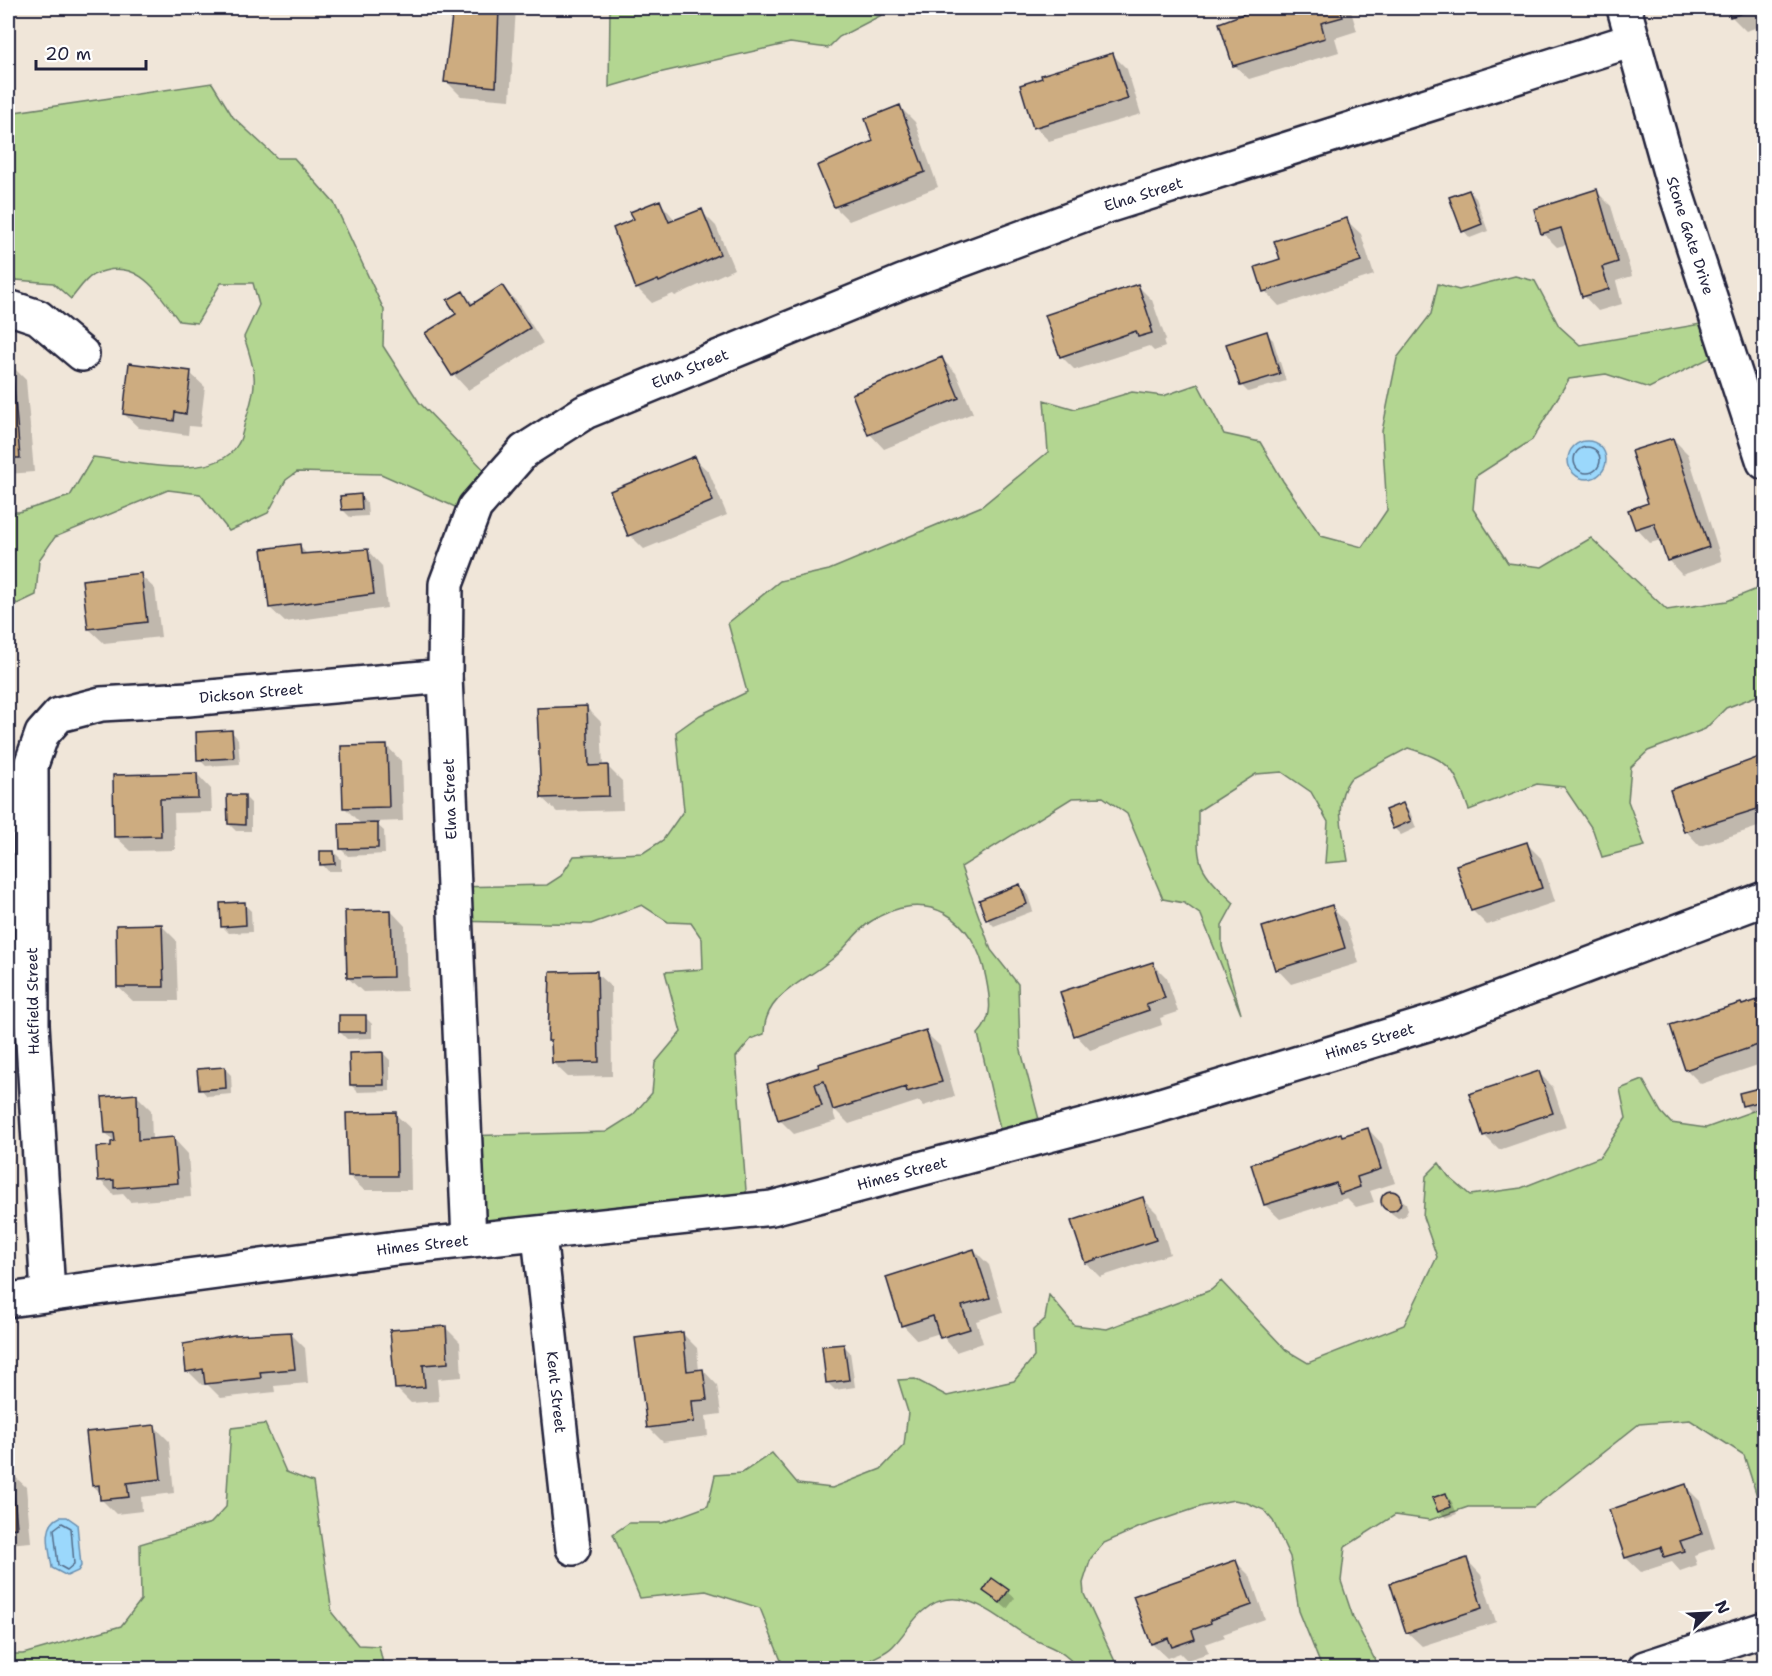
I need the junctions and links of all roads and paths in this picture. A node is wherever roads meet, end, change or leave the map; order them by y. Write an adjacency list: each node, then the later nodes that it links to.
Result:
1 (1623, 8): 2 (street, Stone Gate Drive)
2 (1633, 40): 5 (street, Stone Gate Drive); 6 (street, Elna Street)
3 (8, 307): 4 (street)
4 (82, 354)
5 (1764, 462)
6 (445, 676): 7 (street, Dickson Street); 10 (street, Elna Street)
7 (59, 715): 11 (street, Hatfield Street)
8 (1764, 899): 9 (street, Himes Street)
9 (539, 1235): 10 (street, Himes Street); 13 (street, Kent Street)
10 (469, 1240): 11 (street, Himes Street)
11 (48, 1294): 12 (street, Himes Street)
12 (8, 1300)
13 (573, 1548)
14 (1764, 1629): 15 (street)
15 (1645, 1668)

